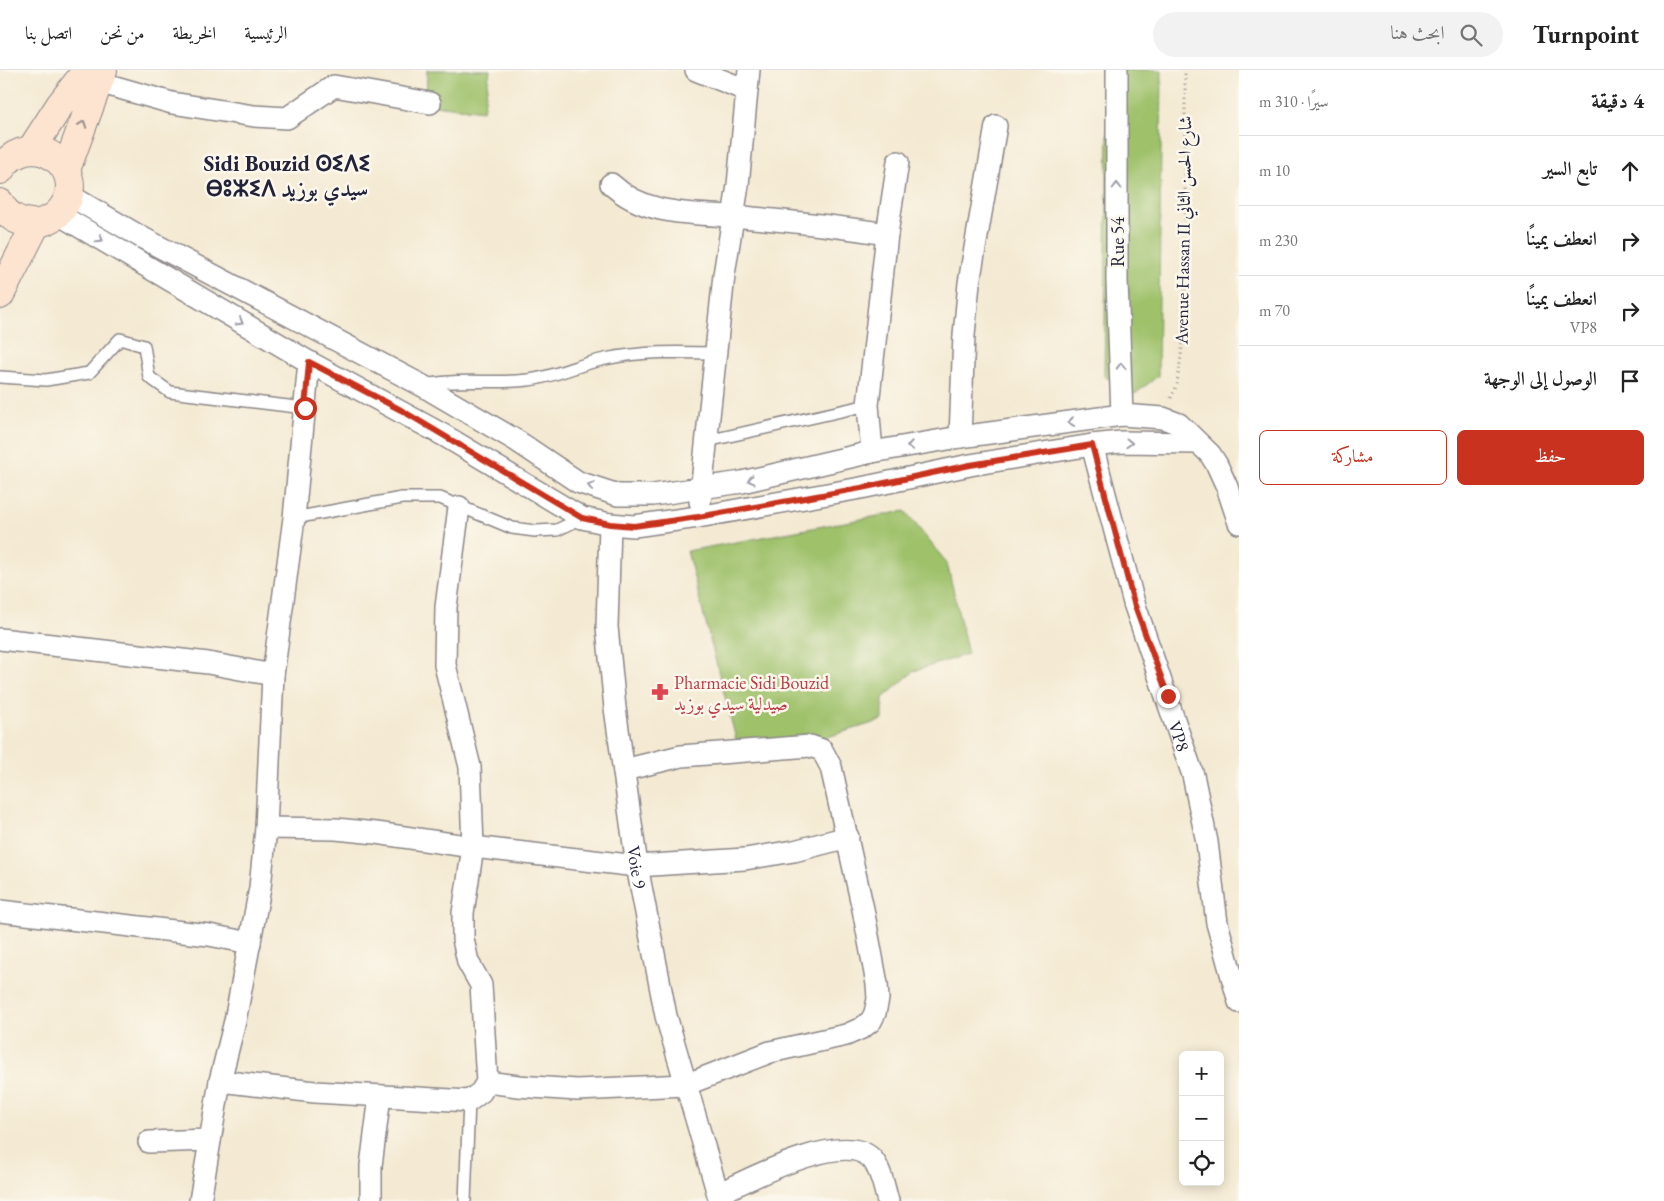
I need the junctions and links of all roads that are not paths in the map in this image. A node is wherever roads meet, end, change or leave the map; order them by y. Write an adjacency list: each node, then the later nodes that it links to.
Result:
1 (696, 70): 4 (street)
2 (1117, 70): 23 (street, Rue 54, one-way to 2)
3 (96, 74): 5 (street); 7 (street); 11 (street, one-way to 3)
4 (747, 80): 13 (street)
5 (430, 102)
6 (996, 126): 24 (street)
7 (31, 150): 9 (street); 11 (street)
8 (898, 162): 14 (street)
9 (2, 163)
10 (611, 184): 13 (street)
11 (57, 201): 12 (street); 15 (street); 17 (street, one-way to 17); 19 (street)
12 (1, 211)
13 (734, 216): 14 (street); 16 (street)
14 (887, 234): 20 (street)
15 (0, 295)
16 (716, 353): 19 (lane); 25 (street)
17 (309, 362): 21 (street); 22 (street)
18 (0, 377): 21 (lane)
19 (423, 386): 22 (street); 29 (street, one-way to 19)
20 (868, 405): 25 (lane); 28 (street)
21 (305, 408): 32 (street)
22 (401, 410): 33 (street)
23 (1122, 415): 24 (street, one-way to 24); 26 (street)
24 (960, 437): 28 (street, one-way to 28)
25 (707, 441): 29 (street)
26 (1198, 443): 27 (street, one-way to 26); 35 (street)
27 (1092, 445): 31 (street); 45 (street, VP8)
28 (872, 452): 29 (street, one-way to 29)
29 (703, 488): 31 (street)
30 (459, 507): 32 (lane); 33 (lane); 41 (street)
31 (698, 517): 34 (street)
32 (294, 518): 37 (street)
33 (582, 518): 34 (street)
34 (610, 524): 38 (street, Voie 9)
35 (1239, 524)
36 (0, 639): 37 (street)
37 (273, 675): 39 (street)
38 (624, 770): 40 (street); 42 (street, Voie 9)
39 (266, 828): 41 (street); 44 (street)
40 (848, 837): 42 (street); 48 (street)
41 (473, 848): 42 (street); 47 (street)
42 (637, 866): 48 (street, Voie 9)
43 (0, 911): 44 (street)
44 (250, 943): 46 (street)
45 (1239, 1002)
46 (220, 1081): 49 (street); 51 (street)
47 (487, 1082): 48 (street); 50 (street)
48 (685, 1085): 53 (street, Voie 9)
49 (380, 1096): 50 (street); 55 (street)
50 (469, 1100): 56 (lane)
51 (210, 1140): 52 (street); 54 (street)
52 (149, 1142)
53 (719, 1198): 57 (street)
54 (200, 1201)
55 (371, 1201)
56 (465, 1201)
57 (888, 1201)

